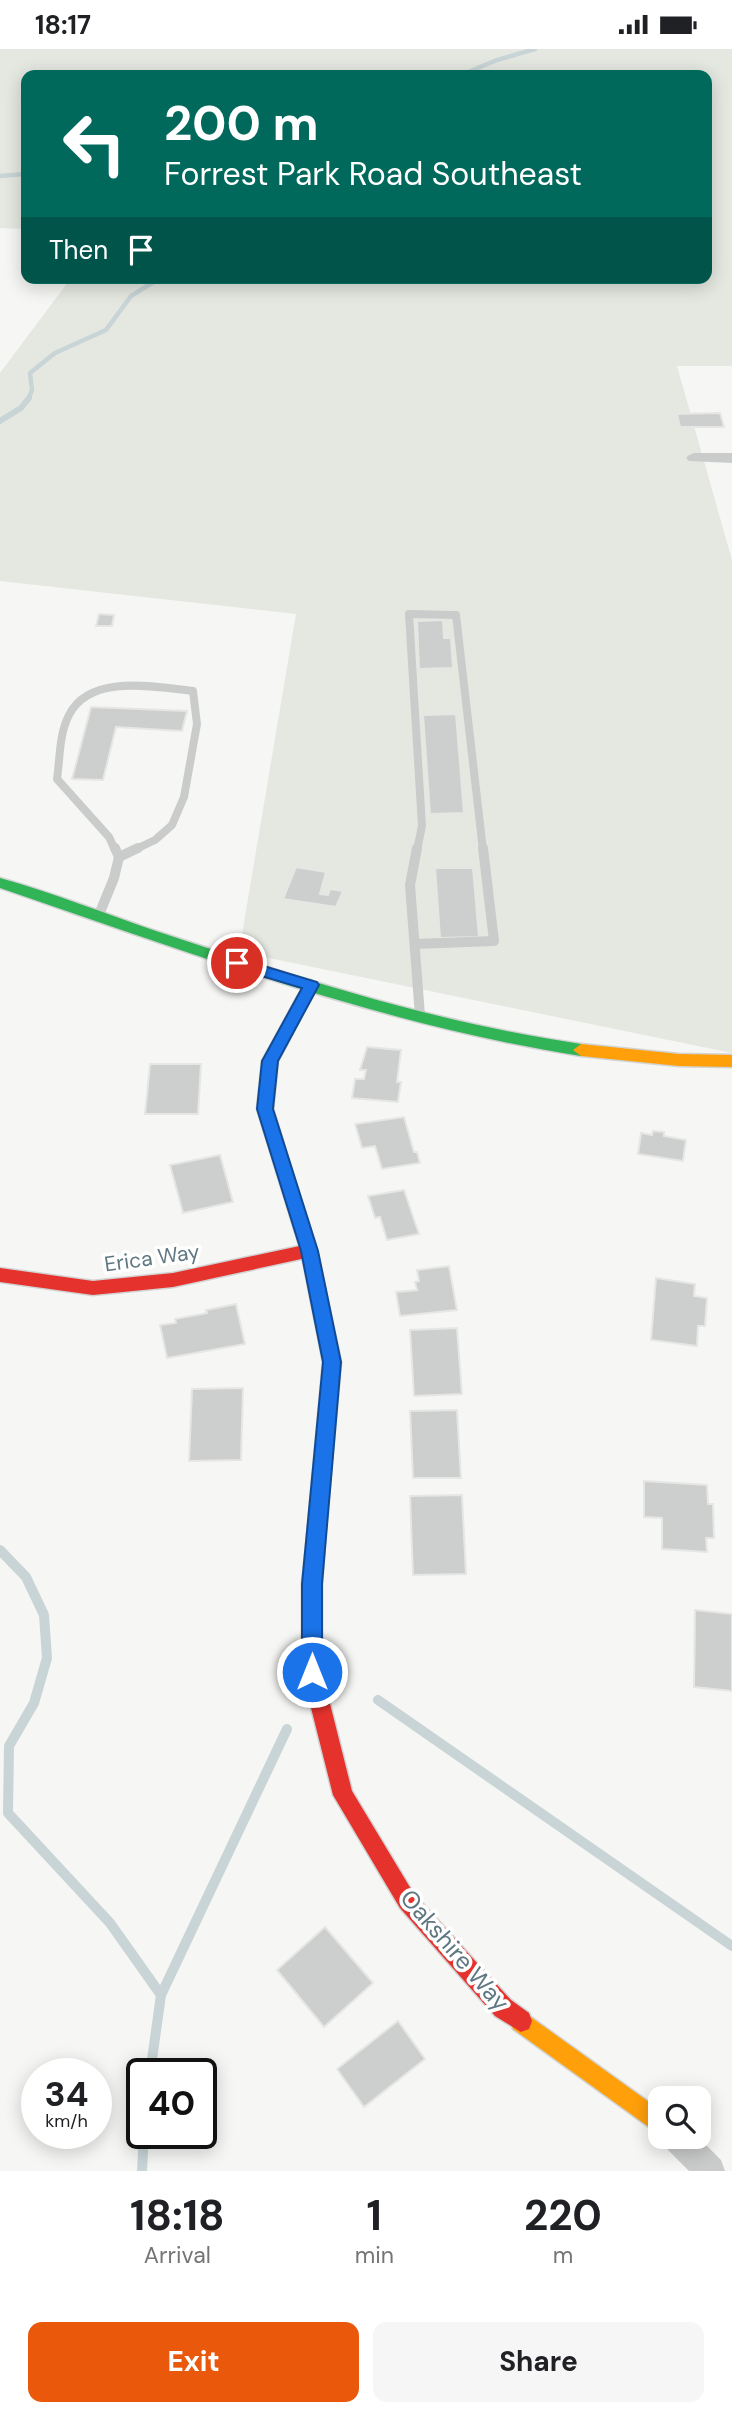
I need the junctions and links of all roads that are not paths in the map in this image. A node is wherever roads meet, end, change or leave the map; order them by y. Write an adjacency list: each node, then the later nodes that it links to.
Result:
1 (694, 458): 2 (street)
2 (732, 458)
3 (119, 857): 3 (lane); 5 (lane)
4 (0, 883): 5 (street)
5 (98, 917): 7 (street)
6 (415, 944): 6 (lane); 8 (lane)
7 (311, 985): 8 (street); 10 (street, Oakshire Way)
8 (421, 1018): 9 (street)
9 (732, 1061)
10 (309, 1251): 11 (street, Erica Way); 12 (street, Oakshire Way)
11 (0, 1275)
12 (648, 2115)
13 (689, 2149): 14 (street)
14 (710, 2171)

